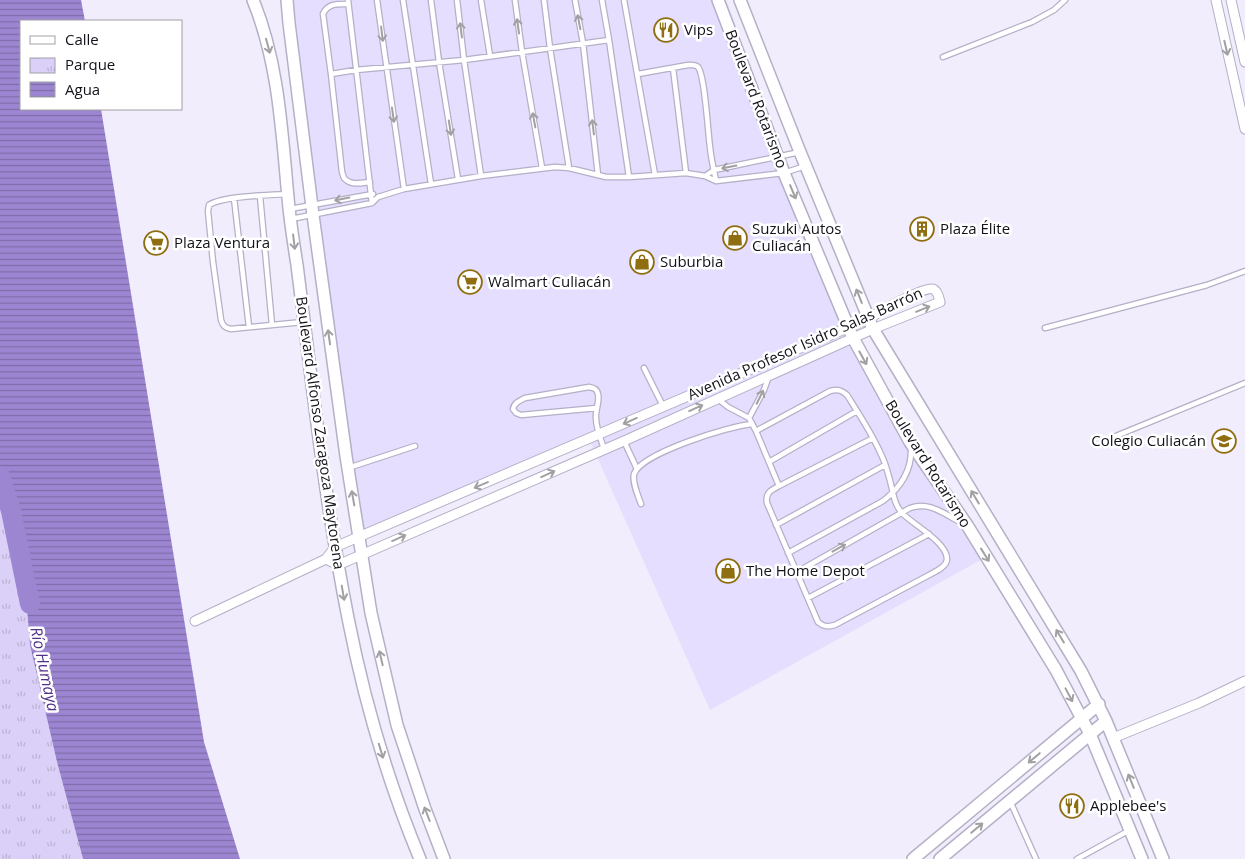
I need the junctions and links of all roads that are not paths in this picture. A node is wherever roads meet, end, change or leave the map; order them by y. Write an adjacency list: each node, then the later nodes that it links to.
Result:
1 (253, 0): 54 (street, Boulevard Alfonso Zaragoza Maytorena, one-way to 54)
2 (287, 0): 59 (street, Boulevard Alfonso Zaragoza Maytorena)
3 (378, 0): 29 (lane, one-way to 29)
4 (403, 0): 28 (lane)
5 (431, 0): 26 (lane)
6 (457, 0): 25 (lane, one-way to 6)
7 (481, 0): 23 (lane)
8 (514, 0): 22 (lane, one-way to 8)
9 (544, 0): 21 (lane)
10 (575, 0): 20 (lane, one-way to 10)
11 (602, 0): 19 (lane)
12 (624, 0): 33 (lane)
13 (718, 0): 36 (street, Boulevard Rotarismo)
14 (740, 0): 35 (street, Boulevard Rotarismo)
15 (1065, 0): 24 (lane)
16 (1231, 1): 18 (street); 27 (street)
17 (348, 2): 31 (lane); 32 (lane)
18 (1216, 3): 34 (street, one-way to 34)
19 (609, 40): 20 (lane); 47 (lane)
20 (583, 43): 21 (lane); 43 (lane, one-way to 20)
21 (550, 48): 22 (lane); 39 (lane)
22 (522, 52): 23 (lane); 38 (lane, one-way to 22)
23 (490, 56): 25 (lane)
24 (943, 57)
25 (464, 60): 26 (lane); 45 (lane)
26 (439, 62): 28 (lane); 48 (lane, one-way to 48)
27 (1245, 62)
28 (413, 65): 29 (lane); 51 (lane)
29 (386, 67): 31 (lane); 52 (lane, one-way to 52)
30 (674, 68): 33 (lane); 40 (lane); 42 (lane)
31 (356, 70): 32 (lane); 49 (lane)
32 (332, 74): 49 (lane)
33 (638, 74): 44 (lane)
34 (1245, 129)
35 (800, 152): 36 (lane); 37 (street, Boulevard Rotarismo)
36 (779, 157): 40 (lane, one-way to 40); 41 (street, Boulevard Rotarismo)
37 (806, 166): 41 (lane); 63 (street, Boulevard Rotarismo, one-way to 37)
38 (542, 168): 39 (lane); 45 (lane)
39 (569, 168): 43 (lane)
40 (714, 170): 46 (lane); 50 (lane)
41 (784, 172): 50 (lane); 67 (street, Boulevard Rotarismo, one-way to 67)
42 (686, 173): 44 (lane); 46 (lane)
43 (598, 175): 47 (lane)
44 (656, 175): 47 (lane)
45 (481, 176): 48 (lane)
46 (705, 176): 50 (lane)
47 (629, 177)
48 (458, 179): 51 (lane)
49 (370, 182): 53 (lane)
50 (716, 182)
51 (431, 184): 52 (lane)
52 (404, 189): 56 (lane)
53 (371, 193): 56 (lane); 58 (lane); 59 (lane, one-way to 59)
54 (288, 194): 55 (lane); 60 (street, Boulevard Alfonso Zaragoza Maytorena)
55 (260, 196): 57 (lane); 64 (lane)
56 (378, 197): 58 (lane)
57 (234, 198): 65 (lane); 65 (lane)
58 (372, 203): 59 (lane)
59 (312, 210): 60 (lane); 60 (lane); 87 (street, Boulevard Alfonso Zaragoza Maytorena, one-way to 59)
60 (290, 214): 62 (street, Boulevard Alfonso Zaragoza Maytorena, one-way to 62)
61 (1245, 271): 66 (lane)
62 (304, 322): 64 (lane); 97 (street, Boulevard Alfonso Zaragoza Maytorena)
63 (870, 324): 63 (street, Avenida Profesor Isidro Salas Barrón, one-way to 63); 67 (street, Avenida Profesor Isidro Salas Barrón); 106 (street, Boulevard Rotarismo, one-way to 63)
64 (272, 325): 65 (lane)
65 (249, 327)
66 (1045, 328)
67 (851, 333): 69 (street, Avenida Profesor Isidro Salas Barrón); 72 (street, Avenida Profesor Isidro Salas Barrón); 82 (street, Boulevard Rotarismo, one-way to 82)
68 (644, 368): 72 (lane)
69 (770, 375): 71 (street, Avenida Profesor Isidro Salas Barrón); 75 (lane, one-way to 69)
70 (1245, 383): 80 (lane)
71 (718, 399): 75 (lane); 81 (street, Avenida Profesor Isidro Salas Barrón, one-way to 71)
72 (663, 406): 78 (street, Avenida Profesor Isidro Salas Barrón, one-way to 78)
73 (597, 408): 73 (lane); 78 (lane)
74 (857, 411): 77 (lane); 79 (lane); 85 (lane)
75 (749, 418): 76 (lane)
76 (752, 424): 77 (lane); 88 (lane)
77 (756, 431): 85 (lane)
78 (600, 434): 84 (lane); 96 (street, Avenida Profesor Isidro Salas Barrón, one-way to 96)
79 (873, 438): 86 (lane); 89 (lane)
80 (1111, 438)
81 (624, 441): 84 (street, Avenida Profesor Isidro Salas Barrón); 88 (lane)
82 (910, 442): 90 (lane); 94 (street, Boulevard Rotarismo)
83 (415, 446): 87 (lane)
84 (604, 449): 99 (street, Avenida Profesor Isidro Salas Barrón, one-way to 84)
85 (769, 462): 89 (lane)
86 (885, 465): 90 (lane); 93 (lane)
87 (348, 468): 96 (street, Boulevard Alfonso Zaragoza Maytorena, one-way to 87)
88 (637, 469): 91 (lane)
89 (779, 486): 93 (lane)
90 (892, 494): 92 (lane); 98 (lane)
91 (641, 504)
92 (902, 513): 94 (lane); 95 (lane); 102 (lane, one-way to 92)
93 (776, 525): 98 (lane)
94 (967, 525): 107 (street, Boulevard Rotarismo, one-way to 107)
95 (929, 534): 103 (lane); 103 (lane)
96 (359, 537): 97 (street, Avenida Profesor Isidro Salas Barrón); 99 (street, Boulevard Alfonso Zaragoza Maytorena)
97 (335, 548): 100 (street, Avenida Profesor Isidro Salas Barrón); 101 (street, Boulevard Alfonso Zaragoza Maytorena)
98 (788, 553): 102 (lane)
99 (361, 555): 101 (street, Avenida Profesor Isidro Salas Barrón); 114 (street, Boulevard Alfonso Zaragoza Maytorena, one-way to 99)
100 (326, 559): 101 (street); 104 (street, Avenida Profesor Isidro Salas Barrón)
101 (338, 565): 113 (street, Boulevard Alfonso Zaragoza Maytorena, one-way to 113)
102 (797, 572): 103 (lane)
103 (808, 598)
104 (195, 621)
105 (1245, 681): 110 (street)
106 (1098, 704): 107 (street); 108 (street, Boulevard Rotarismo)
107 (1082, 718): 109 (street, Boulevard Rotarismo); 115 (street, one-way to 115)
108 (1106, 721): 109 (street); 110 (street, Boulevard Rotarismo)
109 (1090, 734): 111 (street); 112 (street, Boulevard Rotarismo)
110 (1113, 738): 120 (street, Boulevard Rotarismo, one-way to 110)
111 (1010, 800): 116 (street, one-way to 111); 117 (lane)
112 (1130, 830): 118 (lane); 119 (street, Boulevard Rotarismo)
113 (420, 859)
114 (444, 859)
115 (913, 859)
116 (940, 859)
117 (1036, 859)
118 (1077, 859)
119 (1142, 859)
120 (1163, 859)

